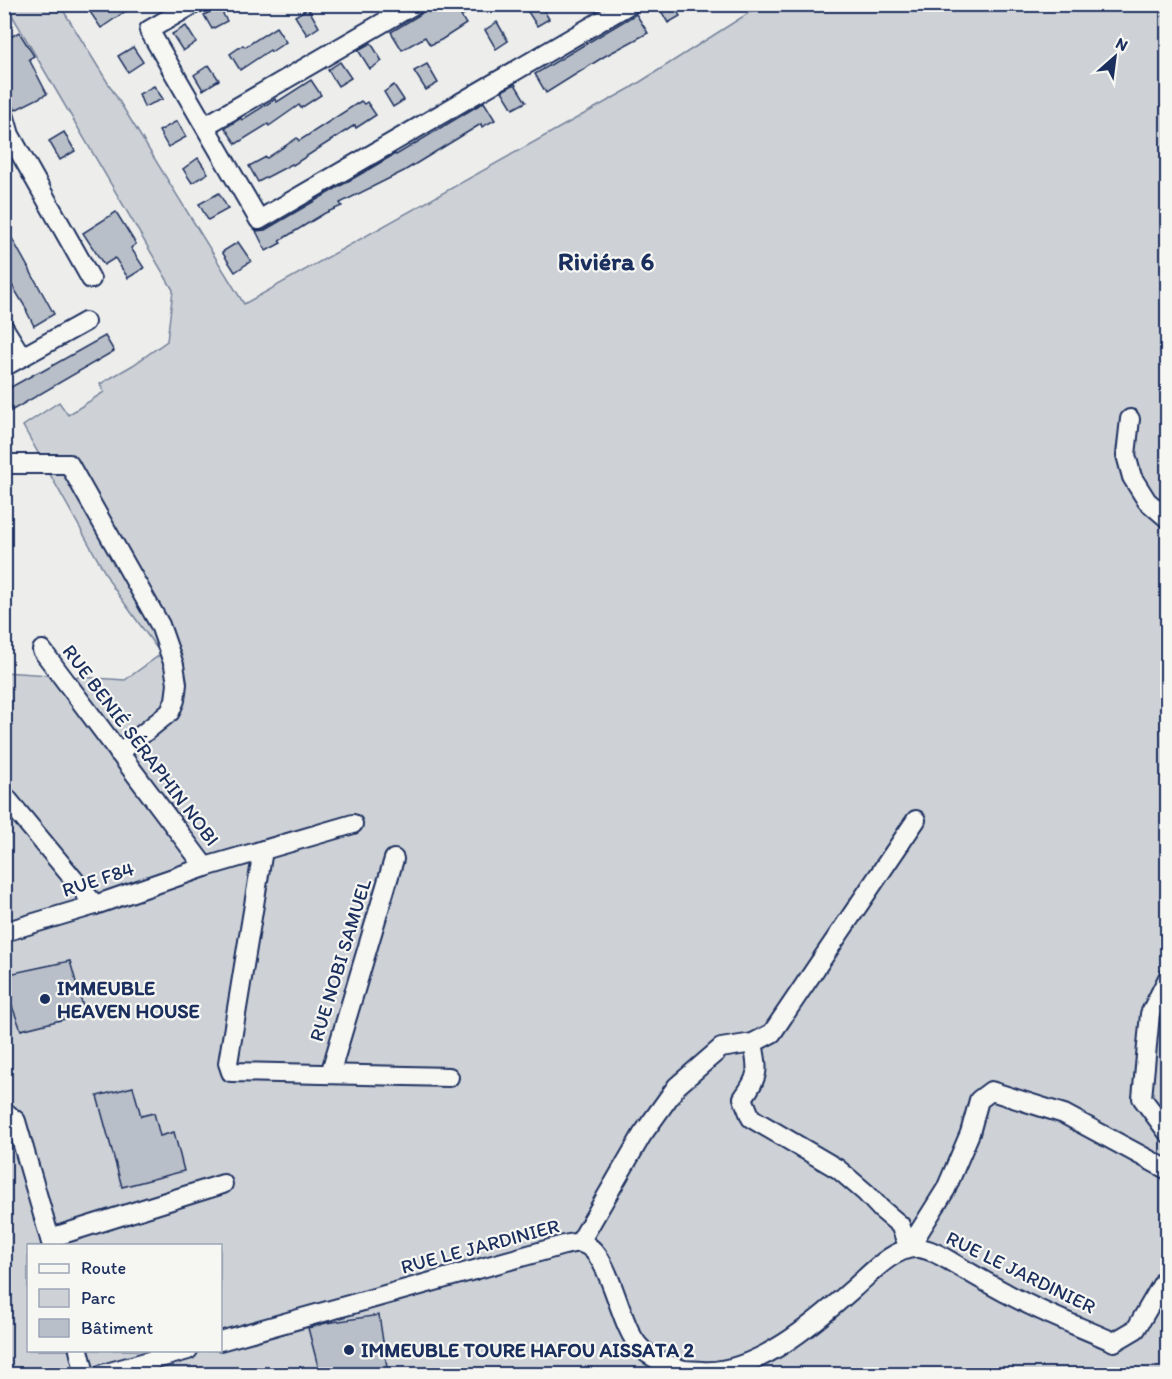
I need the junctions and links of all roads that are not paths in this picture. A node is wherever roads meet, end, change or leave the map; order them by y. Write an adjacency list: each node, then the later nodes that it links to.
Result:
1 (194, 4): 5 (street)
2 (415, 4): 5 (street)
3 (630, 4): 5 (street)
4 (4, 114): 6 (street)
5 (206, 126)
6 (91, 279)
7 (85, 322): 9 (street)
8 (4, 328): 9 (street)
9 (21, 357): 10 (street)
10 (4, 367)
11 (1130, 419): 13 (street)
12 (4, 464): 15 (street)
13 (1167, 519)
14 (42, 650): 15 (street, RUE BENIÉ SÉRAPHIN NOBI)
15 (120, 753): 21 (street, RUE BENIÉ SÉRAPHIN NOBI)
16 (4, 795): 22 (street)
17 (916, 820): 25 (street)
18 (353, 824): 19 (street, RUE F84)
19 (263, 850): 21 (street, RUE F84); 26 (street)
20 (394, 859): 26 (street, RUE NOBI SAMUEL)
21 (205, 867): 22 (street, RUE F84)
22 (95, 905): 23 (street, RUE F84)
23 (4, 932)
24 (1167, 978): 29 (street)
25 (753, 1043): 33 (street); 34 (street)
26 (330, 1074): 27 (street)
27 (450, 1077)
28 (4, 1111): 32 (street)
29 (1167, 1133)
30 (1167, 1170): 34 (street)
31 (223, 1184): 32 (street)
32 (51, 1242)
33 (580, 1242): 34 (street, RUE LE JARDINIER); 36 (street, RUE LE JARDINIER)
34 (909, 1248): 35 (street, RUE LE JARDINIER)
35 (1167, 1274)
36 (222, 1340)
37 (80, 1352): 39 (street)
38 (181, 1352): 40 (street)
39 (85, 1374)
40 (103, 1374)

